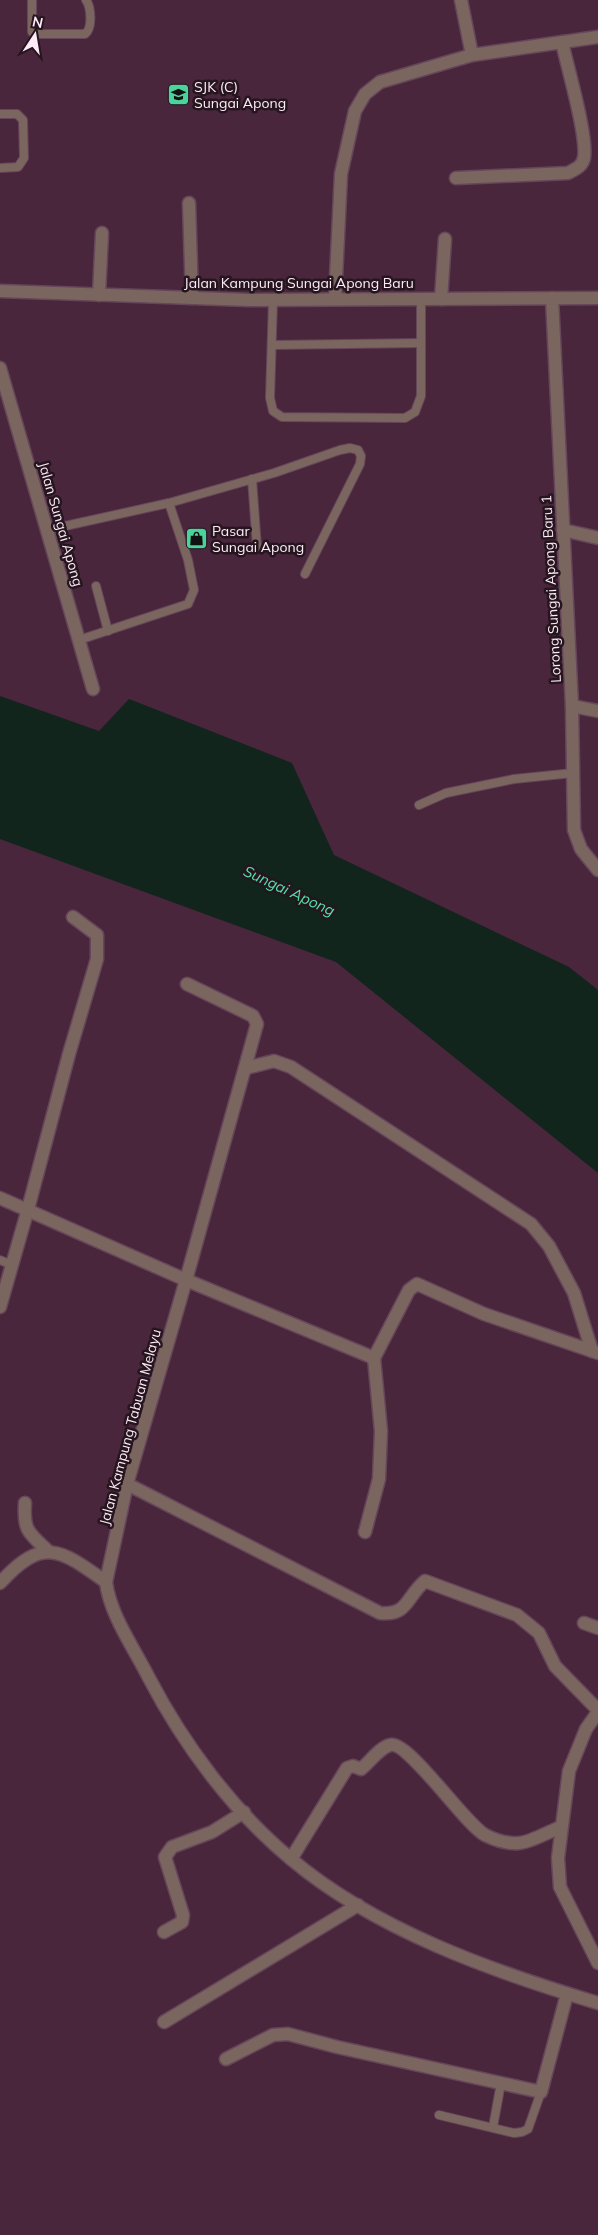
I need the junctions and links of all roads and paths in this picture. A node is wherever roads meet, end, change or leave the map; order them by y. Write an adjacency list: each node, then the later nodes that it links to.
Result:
1 (32, 0): 2 (lane)
2 (86, 0)
3 (461, 0): 6 (street)
4 (598, 37): 5 (street)
5 (562, 42): 6 (street); 9 (street)
6 (472, 55): 18 (street)
7 (0, 114): 8 (lane)
8 (0, 168)
9 (456, 178)
10 (189, 202): 15 (street)
11 (102, 233): 14 (street)
12 (445, 239): 20 (street)
13 (0, 292): 14 (street, Jalan Kampung Sungai Apong Baru)
14 (99, 295): 15 (street, Jalan Kampung Sungai Apong Baru)
15 (192, 298): 21 (street, Jalan Kampung Sungai Apong Baru)
16 (552, 298): 17 (street, Jalan Kampung Sungai Apong Baru); 20 (street, Jalan Kampung Sungai Apong Baru); 28 (street, Lorong Sungai Apong Baru 1)
17 (598, 298)
18 (335, 299): 19 (street, Jalan Kampung Sungai Apong Baru); 21 (street, Jalan Kampung Sungai Apong Baru)
19 (421, 299): 20 (street, Jalan Kampung Sungai Apong Baru); 22 (lane)
20 (441, 299)
21 (273, 300): 23 (lane)
22 (421, 343): 23 (lane); 23 (lane)
23 (272, 345)
24 (0, 368): 27 (street, Jalan Sungai Apong)
25 (252, 479): 26 (lane); 30 (lane); 31 (lane)
26 (169, 504): 27 (lane); 33 (lane)
27 (47, 530): 34 (street, Jalan Sungai Apong)
28 (563, 530): 29 (street); 36 (street, Lorong Sungai Apong Baru 1)
29 (598, 538)
30 (257, 546)
31 (305, 574)
32 (96, 586): 33 (lane)
33 (108, 631): 34 (lane)
34 (79, 640): 35 (street, Jalan Sungai Apong)
35 (93, 689)
36 (572, 706): 37 (street); 38 (street, Lorong Sungai Apong Baru 1)
37 (598, 712)
38 (573, 773): 39 (lane); 40 (street, Lorong Sungai Apong Baru 1)
39 (419, 805)
40 (598, 870)
41 (73, 917): 45 (street)
42 (186, 984): 43 (street, Jalan Kampung Tabuan Melayu)
43 (246, 1068): 48 (street, Jalan Kampung Tabuan Melayu); 50 (street)
44 (0, 1198): 45 (street)
45 (28, 1209): 47 (street); 48 (street)
46 (0, 1260): 47 (lane)
47 (12, 1265): 49 (street)
48 (186, 1280): 51 (street); 52 (street, Jalan Kampung Tabuan Melayu)
49 (0, 1307)
50 (595, 1352): 51 (street)
51 (374, 1358): 54 (street)
52 (126, 1484): 56 (street, Jalan Kampung Tabuan Melayu); 60 (street)
53 (26, 1503): 55 (street)
54 (365, 1532)
55 (48, 1551): 56 (street); 57 (street)
56 (106, 1582): 61 (street, Jalan Kampung Tabuan Melayu)
57 (0, 1583)
58 (584, 1623): 59 (street)
59 (598, 1628)
60 (598, 1711): 62 (street)
61 (244, 1812): 63 (street, Jalan Kampung Tabuan Melayu); 65 (street)
62 (561, 1827): 63 (street); 66 (street)
63 (291, 1860): 64 (street, Jalan Kampung Tabuan Melayu)
64 (358, 1905): 67 (street, Jalan Kampung Tabuan Melayu); 69 (street)
65 (164, 1932)
66 (598, 1963)
67 (567, 1994): 68 (street, Jalan Kampung Tabuan Melayu); 72 (street)
68 (598, 2003)
69 (164, 2022)
70 (226, 2059): 71 (street)
71 (501, 2083): 72 (street); 74 (lane)
72 (541, 2092): 74 (lane)
73 (439, 2115): 74 (lane)
74 (492, 2127)

